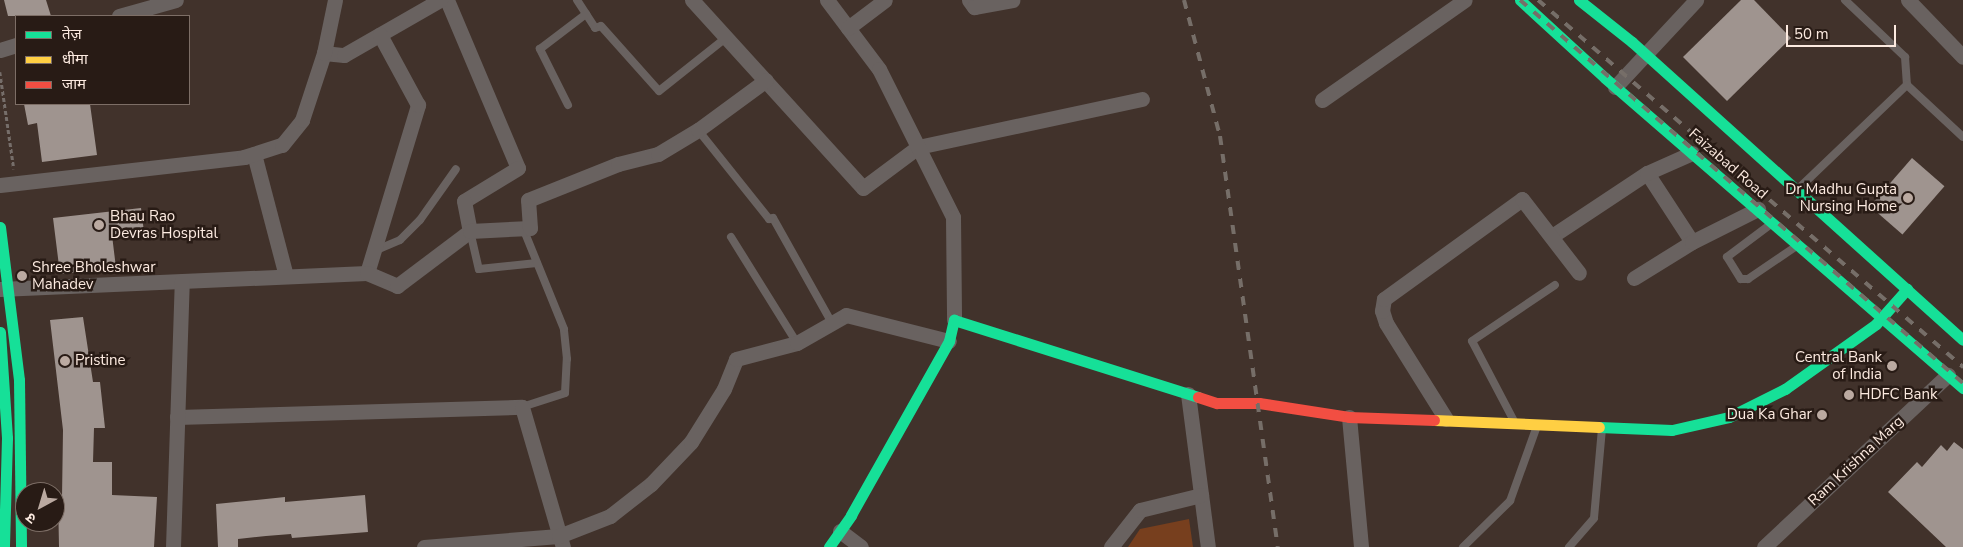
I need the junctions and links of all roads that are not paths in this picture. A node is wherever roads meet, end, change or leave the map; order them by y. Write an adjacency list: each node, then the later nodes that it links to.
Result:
1 (176, 0): 18 (street)
2 (335, 0): 24 (street)
3 (440, 0): 20 (street)
4 (447, 0): 46 (street)
5 (577, 0): 17 (lane)
6 (827, 0): 19 (street)
7 (885, 0): 19 (street)
8 (968, 0): 9 (street)
9 (1012, 0)
10 (1465, 0): 31 (street)
11 (1520, 0): 29 (main road, Faizabad Road)
12 (1579, 0): 25 (main road)
13 (1696, 0): 25 (street)
14 (1845, 0): 28 (lane)
15 (1908, 0): 26 (street)
16 (700, 4): 21 (street)
17 (586, 14): 21 (lane); 32 (lane)
18 (122, 15)
19 (848, 28): 35 (street)
20 (380, 35): 24 (street); 52 (street)
21 (727, 37): 27 (street)
22 (15, 45): 23 (street)
23 (0, 50)
24 (324, 53): 37 (street)
25 (1644, 53): 29 (street); 41 (main road)
26 (1963, 57)
27 (766, 80): 33 (street); 35 (street)
28 (1906, 85): 34 (lane); 41 (lane)
29 (1615, 87): 36 (main road, Faizabad Road)
30 (1142, 99): 35 (street)
31 (1322, 100)
32 (568, 105)
33 (698, 130): 45 (street); 64 (lane)
34 (1963, 136)
35 (918, 147): 63 (street)
36 (1692, 153): 39 (street); 42 (main road, Faizabad Road)
37 (254, 154): 40 (street); 56 (street)
38 (456, 169): 52 (lane)
39 (1647, 173): 47 (street); 49 (street)
40 (0, 184)
41 (1797, 189): 61 (main road)
42 (1758, 209): 43 (main road, Faizabad Road); 49 (street)
43 (1773, 223): 50 (main road, Faizabad Road); 50 (lane)
44 (0, 227): 51 (main road)
45 (523, 228): 46 (street); 53 (lane)
46 (470, 231): 53 (lane); 54 (street)
47 (1552, 236): 55 (street); 75 (street)
48 (731, 237): 68 (lane)
49 (1692, 242): 57 (street)
50 (1798, 244): 62 (main road, Faizabad Road)
51 (1, 249): 60 (main road)
52 (374, 251): 54 (street)
53 (537, 263): 72 (lane)
54 (367, 273): 56 (street)
55 (1579, 273)
56 (286, 276): 58 (street)
57 (1634, 278)
58 (182, 281): 60 (street); 74 (street)
59 (1555, 285): 76 (lane)
60 (4, 289): 83 (main road)
61 (1907, 289): 62 (main road); 66 (main road)
62 (1883, 317): 69 (main road, Faizabad Road); 78 (main road)
63 (954, 320): 67 (main road); 71 (main road)
64 (832, 323): 67 (street); 68 (street)
65 (0, 332): 82 (main road)
66 (1963, 340)
67 (949, 341): 80 (main road)
68 (797, 343): 81 (street)
69 (1948, 374): 70 (main road, Faizabad Road); 93 (street, Ram Krishna Marg)
70 (1963, 388)
71 (1188, 394): 73 (main road); 79 (street)
72 (522, 407): 74 (street); 81 (street)
73 (1349, 416): 75 (main road); 90 (street)
74 (177, 417): 84 (street)
75 (1446, 419): 76 (main road)
76 (1514, 421): 77 (main road)
77 (1538, 422): 78 (main road); 91 (lane)
78 (1602, 426): 92 (lane)
79 (1201, 495): 88 (street); 89 (street)
80 (840, 531): 86 (main road); 87 (street)
81 (561, 541): 85 (street)
82 (4, 547)
83 (21, 547)
84 (174, 547)
85 (424, 547)
86 (829, 547)
87 (861, 547)
88 (1111, 547)
89 (1208, 547)
90 (1361, 547)
91 (1463, 547)
92 (1568, 547)
93 (1764, 547)

